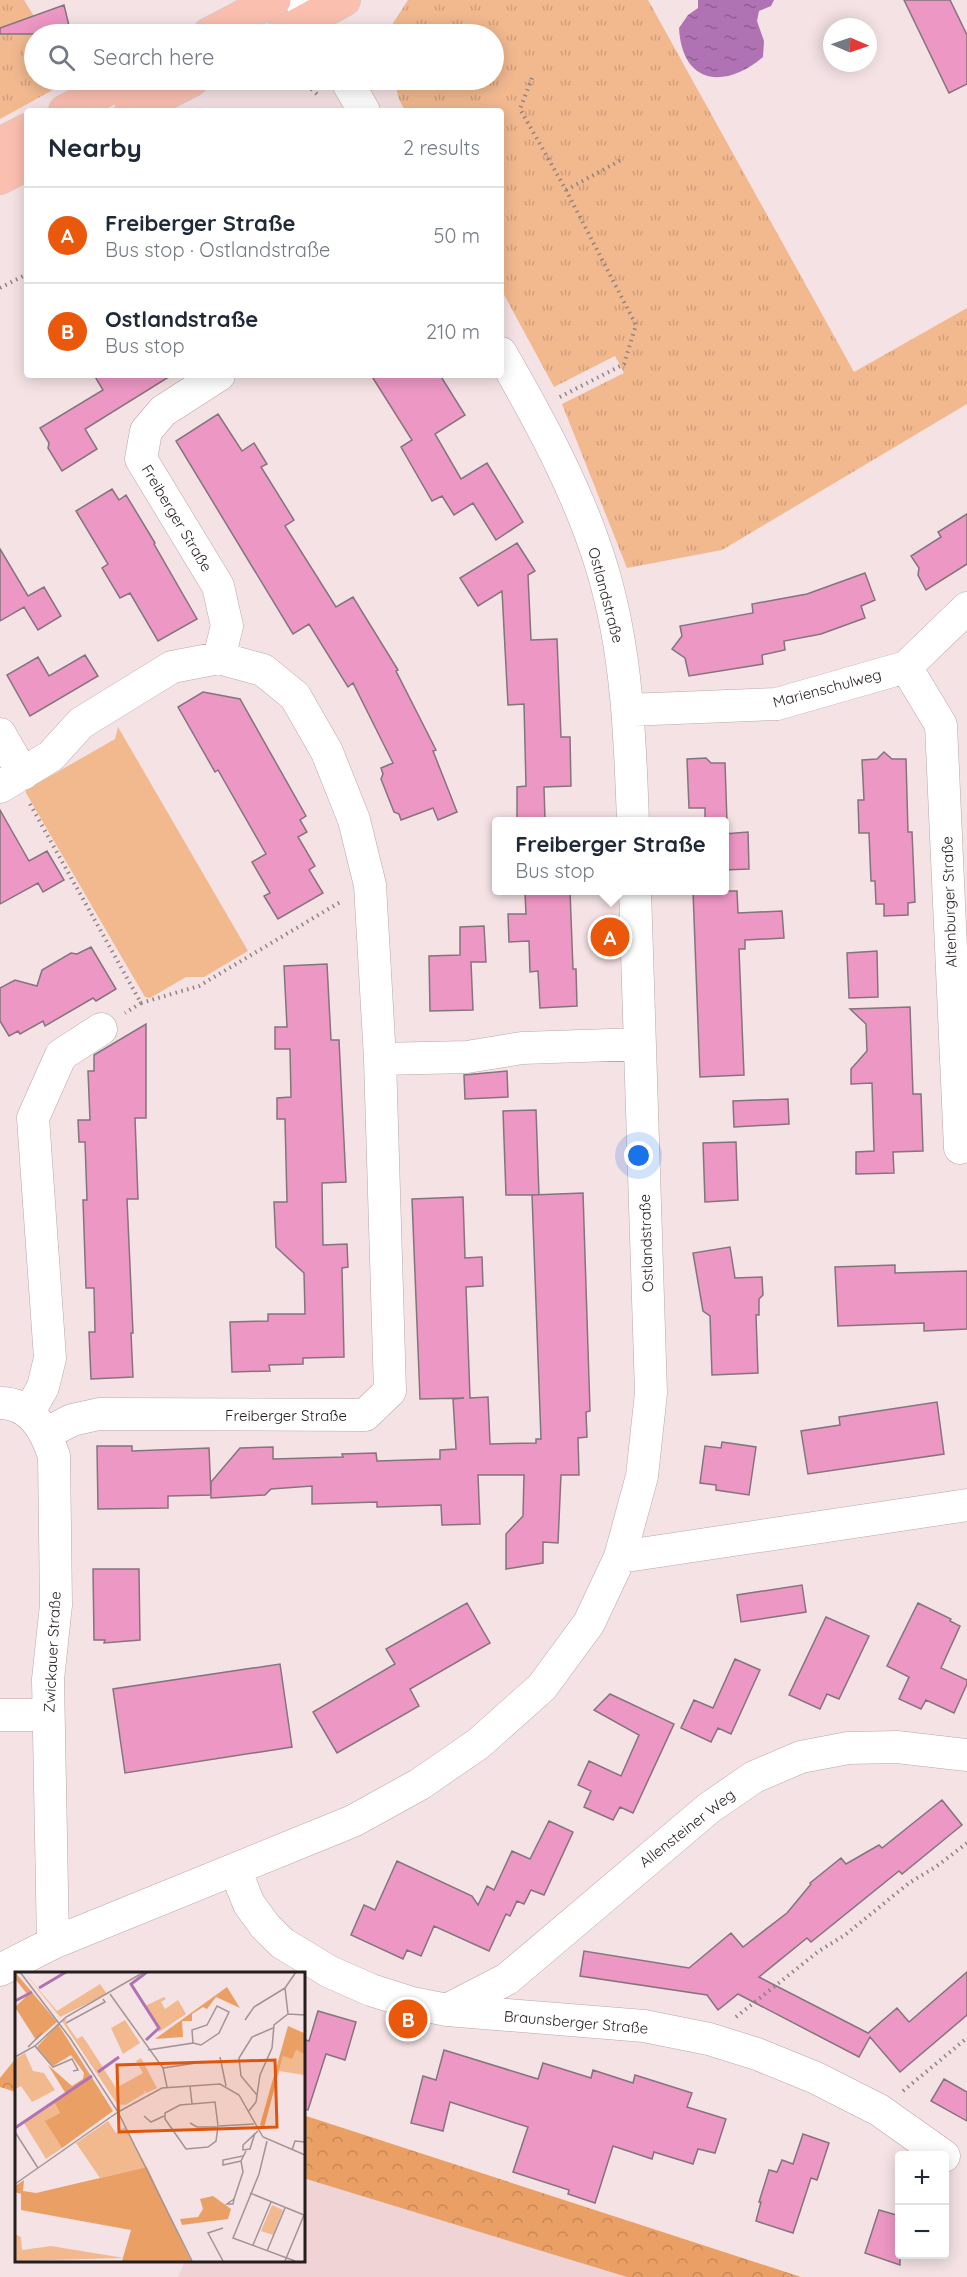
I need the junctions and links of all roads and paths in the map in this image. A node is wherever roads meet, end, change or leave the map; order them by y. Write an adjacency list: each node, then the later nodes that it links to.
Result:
1 (274, 0): 4 (main road)
2 (344, 0): 3 (main road)
3 (310, 18)
4 (228, 24)
5 (532, 78): 19 (path)
6 (106, 90): 11 (main road)
7 (172, 90): 12 (main road)
8 (312, 90): 10 (path)
9 (352, 90): 13 (street)
10 (321, 98)
11 (71, 108)
12 (137, 108)
13 (362, 108)
14 (24, 132): 15 (main road)
15 (0, 144)
16 (623, 159): 19 (path)
17 (24, 166): 18 (main road)
18 (0, 178)
19 (566, 190): 24 (path)
20 (24, 276): 21 (path)
21 (0, 288)
22 (504, 358): 24 (street, Ostlandstraße)
23 (214, 378): 26 (street, Freiberger Straße)
24 (534, 410): 28 (street, Ostlandstraße)
25 (967, 608): 27 (street, Marienschulweg)
26 (219, 658): 30 (street, Freiberger Straße); 32 (street, Freiberger Straße)
27 (906, 667): 28 (street, Marienschulweg); 38 (street, Altenburger Straße)
28 (628, 710): 31 (street, Ostlandstraße)
29 (0, 734): 30 (street)
30 (13, 780): 34 (path)
31 (633, 817)
32 (370, 885): 34 (path); 37 (street, Freiberger Straße)
33 (635, 895): 36 (street, Ostlandstraße)
34 (141, 1003): 35 (path)
35 (101, 1029): 40 (street)
36 (640, 1044): 37 (street); 42 (street, Ostlandstraße)
37 (380, 1059): 40 (street, Freiberger Straße)
38 (960, 1148)
39 (0, 1402): 40 (street)
40 (38, 1423): 44 (street, Zwickauer Straße)
41 (967, 1505): 42 (street)
42 (620, 1557): 47 (street, Ostlandstraße)
43 (0, 1715): 44 (street)
44 (48, 1715): 48 (street, Zwickauer Straße)
45 (967, 1755): 50 (street, Allensteiner Weg)
46 (967, 1843): 52 (path)
47 (235, 1870): 48 (street, Ostlandstraße); 50 (street, Braunsberger Straße)
48 (53, 1943): 49 (street, Ostlandstraße)
49 (0, 1970)
50 (447, 2010): 52 (street, Braunsberger Straße)
51 (967, 2038): 53 (path)
52 (709, 2039): 53 (street, Braunsberger Straße)
53 (879, 2110): 54 (street, Braunsberger Straße)
54 (937, 2151)
55 (949, 2159): 56 (street, Braunsberger Straße)
56 (967, 2169)

